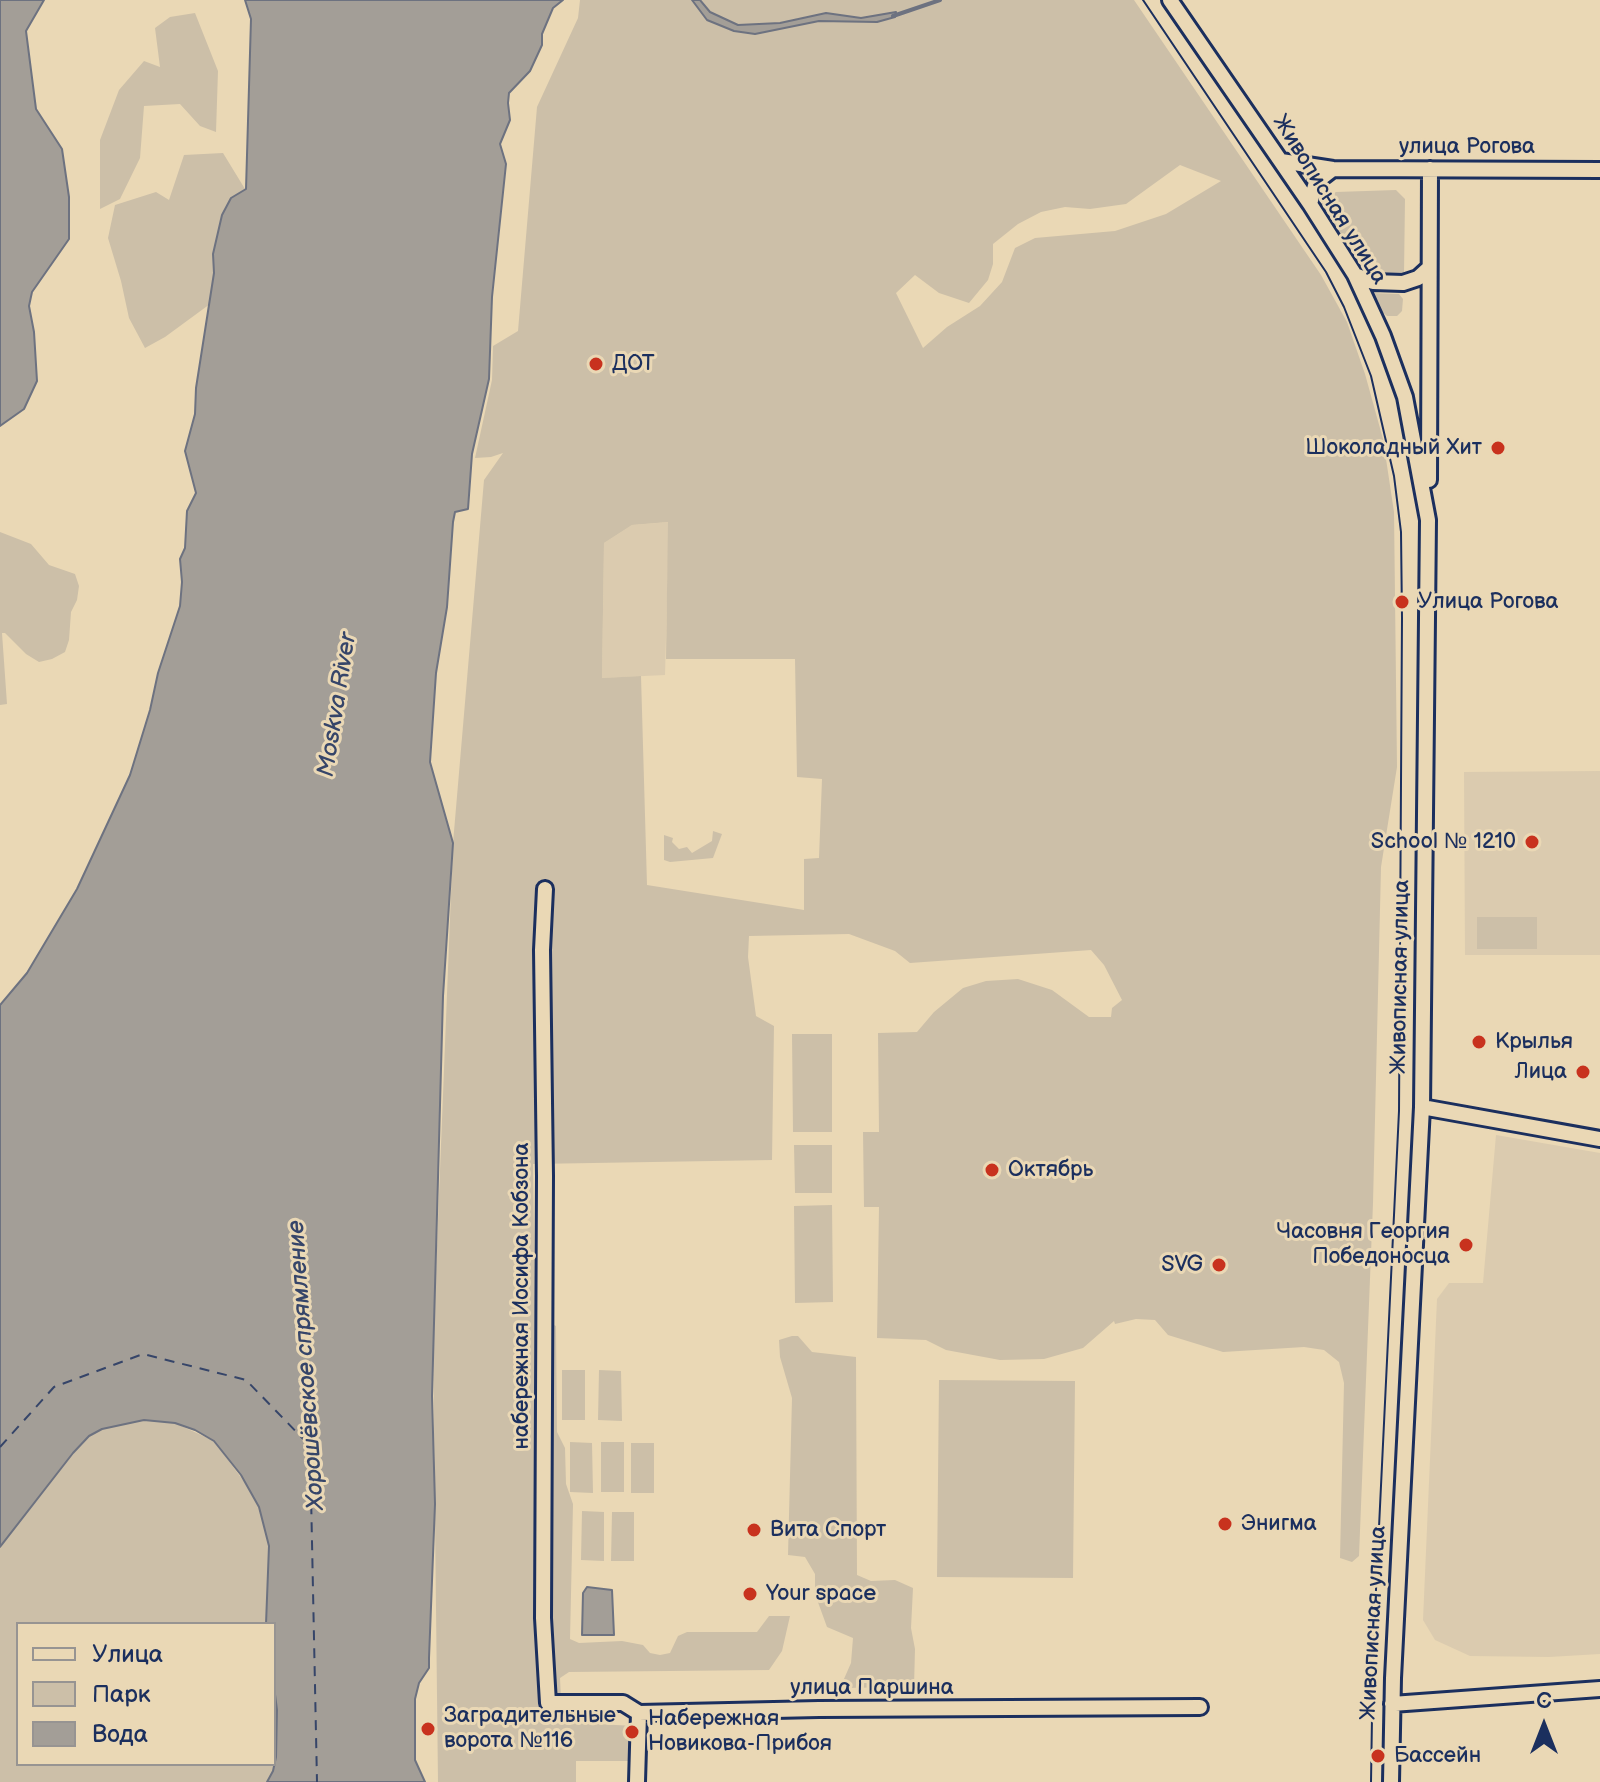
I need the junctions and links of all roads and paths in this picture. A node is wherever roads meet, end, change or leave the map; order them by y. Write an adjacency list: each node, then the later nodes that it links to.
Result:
1 (1170, 0): 2 (street, Живописная улица)
2 (1281, 161): 3 (street, улица Рогова); 6 (street, Живописная улица)
3 (1333, 169): 4 (street, улица Рогова); 6 (street)
4 (1430, 169): 5 (street, улица Рогова); 7 (street)
5 (1600, 170)
6 (1310, 204): 8 (street, Живописная улица)
7 (1429, 268): 8 (street); 9 (street)
8 (1355, 275): 9 (street, Живописная улица)
9 (1429, 529): 11 (street, Живописная улица)
10 (545, 889): 14 (street, набережная Иосифа Кобзона)
11 (1422, 1107): 12 (street); 15 (street, Живописная улица)
12 (1600, 1139)
13 (1600, 1689): 15 (street)
14 (548, 1703): 17 (street, улица Паршина)
15 (1392, 1704): 19 (street, Живописная улица)
16 (1200, 1707): 17 (street, улица Паршина)
17 (639, 1713): 18 (street)
18 (637, 1782)
19 (1391, 1782)

